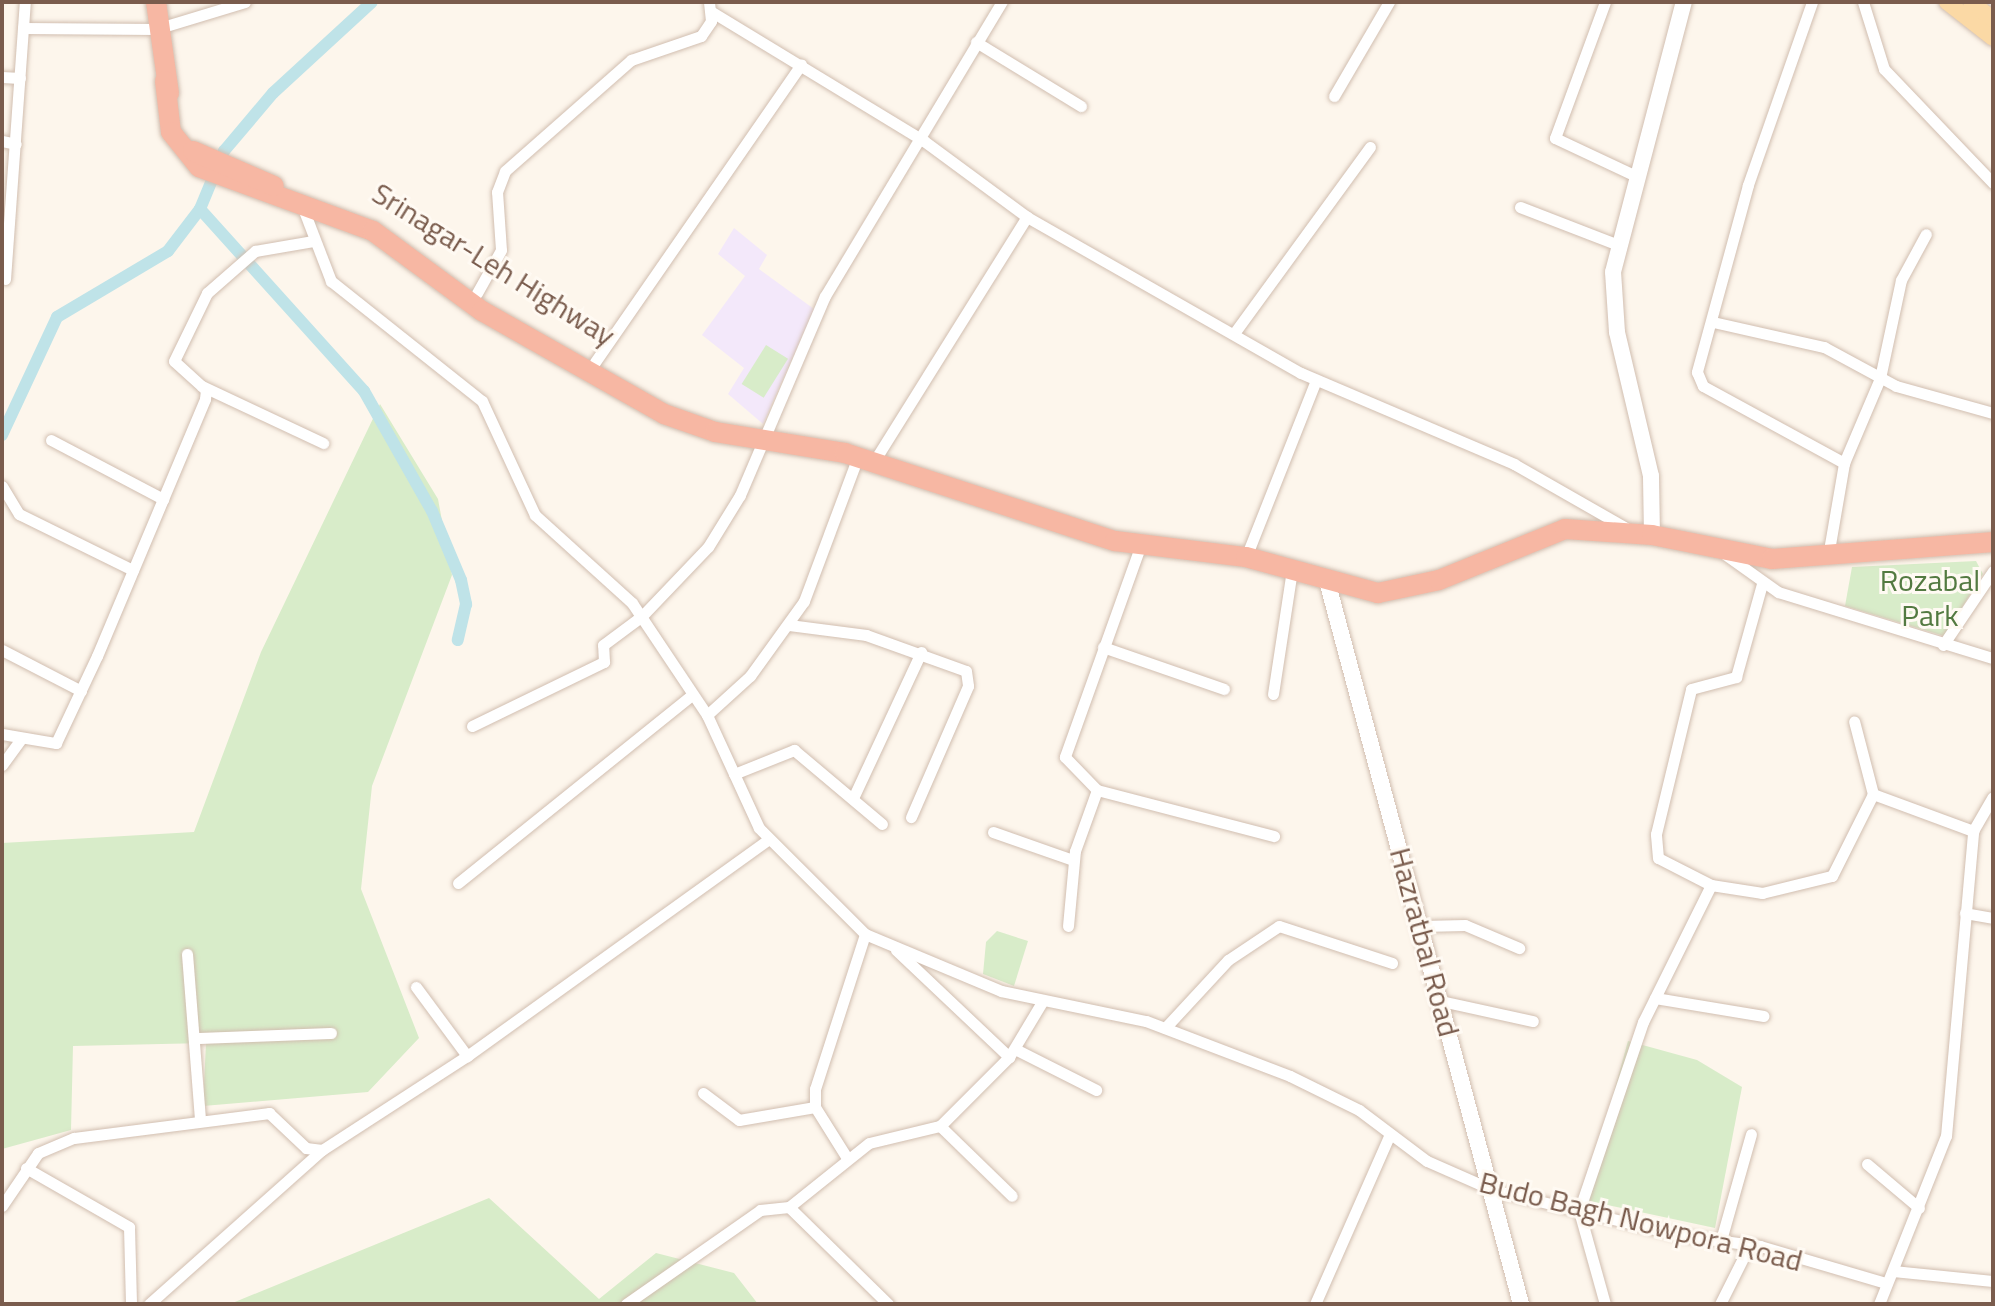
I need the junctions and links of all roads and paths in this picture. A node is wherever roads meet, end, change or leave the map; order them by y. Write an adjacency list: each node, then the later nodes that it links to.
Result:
1 (25, 2): 13 (street)
2 (156, 2): 14 (highway)
3 (245, 2): 14 (street)
4 (1002, 2): 15 (street)
5 (1389, 2): 19 (street)
6 (1605, 2): 25 (street)
7 (1684, 2): 25 (main road)
8 (1812, 2): 35 (street)
9 (1863, 2): 26 (street)
10 (1947, 2): 12 (main road)
11 (711, 7): 16 (street); 34 (street)
12 (1984, 16)
13 (23, 28): 14 (street); 18 (street)
14 (156, 29): 27 (highway)
15 (976, 42): 20 (street); 22 (street)
16 (801, 64): 22 (street); 37 (street)
17 (2, 77): 18 (street)
18 (20, 78): 23 (street)
19 (1334, 96)
20 (1081, 106)
21 (2, 141): 23 (street)
22 (924, 141): 29 (street); 43 (street)
23 (16, 144): 33 (street)
24 (1370, 147): 36 (street)
25 (1634, 175): 32 (main road)
26 (1993, 183)
27 (295, 200): 31 (street, Budo Bagh Nowpora Road); 34 (highway, Srinagar-Leh Highway); 42 (highway)
28 (1520, 207): 32 (street)
29 (1027, 217): 36 (street); 46 (street)
30 (1926, 234): 38 (street)
31 (313, 241): 40 (street); 62 (street, Budo Bagh Nowpora Road)
32 (1616, 244): 50 (main road)
33 (5, 279)
34 (477, 293): 37 (highway, Srinagar-Leh Highway)
35 (1713, 322): 38 (street); 47 (street)
36 (1235, 332): 39 (street)
37 (595, 362): 42 (highway, Srinagar-Leh Highway)
38 (1880, 378): 41 (street); 47 (street)
39 (1316, 380): 50 (street); 55 (street)
40 (202, 386): 45 (street); 49 (street)
41 (1993, 413)
42 (740, 434): 43 (highway)
43 (762, 437): 46 (highway); 62 (street)
44 (51, 440): 49 (street)
45 (323, 443)
46 (860, 455): 52 (highway); 53 (highway); 63 (street)
47 (1844, 463): 56 (street)
48 (2, 486): 57 (street)
49 (163, 499): 57 (street)
50 (1644, 534): 54 (highway); 60 (highway)
51 (1993, 542): 56 (highway)
52 (1140, 547): 53 (highway); 65 (street)
53 (1193, 549): 55 (highway)
54 (1726, 555): 56 (highway); 61 (street)
55 (1246, 557): 58 (highway)
56 (1828, 558)
57 (133, 570): 70 (street)
58 (1292, 570): 60 (highway); 71 (street)
59 (1993, 571): 64 (street)
60 (1327, 581): 96 (main road, Hazratbal Road)
61 (1762, 584): 64 (street); 92 (street)
62 (642, 616): 72 (street, Budo Bagh Nowpora Road); 75 (street)
63 (789, 625): 67 (street); 73 (street)
64 (1943, 645): 68 (street)
65 (1103, 647): 69 (street); 80 (street)
66 (2, 650): 70 (street)
67 (921, 652): 82 (street); 84 (street)
68 (1993, 658)
69 (1224, 689)
70 (81, 691): 77 (street)
71 (1273, 694)
72 (692, 695): 73 (street, Budo Bagh Nowpora Road); 91 (street)
73 (707, 715): 79 (street, Budo Bagh Nowpora Road)
74 (1854, 721): 81 (street)
75 (472, 726)
76 (2, 734): 77 (street)
77 (20, 740): 78 (street)
78 (2, 765)
79 (734, 774): 82 (street); 89 (street, Budo Bagh Nowpora Road)
80 (1097, 790): 88 (street); 90 (street)
81 (1873, 794): 86 (street); 92 (street)
82 (854, 796): 85 (street)
83 (1993, 797): 86 (street)
84 (911, 817)
85 (882, 824)
86 (1973, 831): 93 (street)
87 (993, 832): 90 (street)
88 (1274, 836)
89 (768, 840): 97 (street, Budo Bagh Nowpora Road); 112 (street)
90 (1073, 860): 95 (street)
91 (458, 883)
92 (1711, 885): 103 (street)
93 (1965, 913): 94 (street); 128 (street)
94 (1993, 918)
95 (1068, 926)
96 (1422, 926): 98 (street); 104 (main road, Hazratbal Road)
97 (865, 934): 99 (street, Budo Bagh Nowpora Road); 115 (street)
98 (1519, 948)
99 (895, 949): 105 (street, Budo Bagh Nowpora Road); 111 (street)
100 (187, 954): 110 (street)
101 (1392, 963): 108 (street)
102 (416, 987): 112 (street)
103 (1655, 998): 106 (street); 129 (street)
104 (1441, 1001): 107 (street); 124 (main road, Hazratbal Road)
105 (1042, 1002): 108 (street, Budo Bagh Nowpora Road); 111 (street)
106 (1764, 1016)
107 (1533, 1021)
108 (1165, 1028): 119 (street, Budo Bagh Nowpora Road)
109 (331, 1033): 110 (street)
110 (198, 1038): 116 (street)
111 (1012, 1053): 113 (street); 117 (street)
112 (467, 1056): 120 (street)
113 (1096, 1090)
114 (703, 1093): 115 (street)
115 (815, 1107): 121 (street)
116 (200, 1120): 120 (street); 123 (street)
117 (940, 1126): 121 (street); 125 (street)
118 (1751, 1134): 130 (street)
119 (1389, 1136): 124 (street, Budo Bagh Nowpora Road); 139 (street)
120 (322, 1150): 136 (street)
121 (847, 1158): 127 (street)
122 (1867, 1164): 128 (street)
123 (26, 1168): 126 (street); 135 (street)
124 (1493, 1190): 129 (street, Budo Bagh Nowpora Road); 140 (main road, Hazratbal Road)
125 (1012, 1196)
126 (2, 1206)
127 (789, 1207): 137 (street); 138 (street)
128 (1919, 1208): 132 (street)
129 (1579, 1211): 130 (street, Budo Bagh Nowpora Road); 141 (street)
130 (1721, 1240): 131 (street, Budo Bagh Nowpora Road)
131 (1750, 1244): 134 (street, Budo Bagh Nowpora Road); 142 (street)
132 (1893, 1271): 133 (street); 134 (street)
133 (1993, 1281)
134 (1886, 1283): 143 (street)
135 (131, 1304)
136 (149, 1304)
137 (626, 1304)
138 (888, 1304)
139 (1315, 1304)
140 (1521, 1304)
141 (1605, 1304)
142 (1720, 1304)
143 (1879, 1304)

